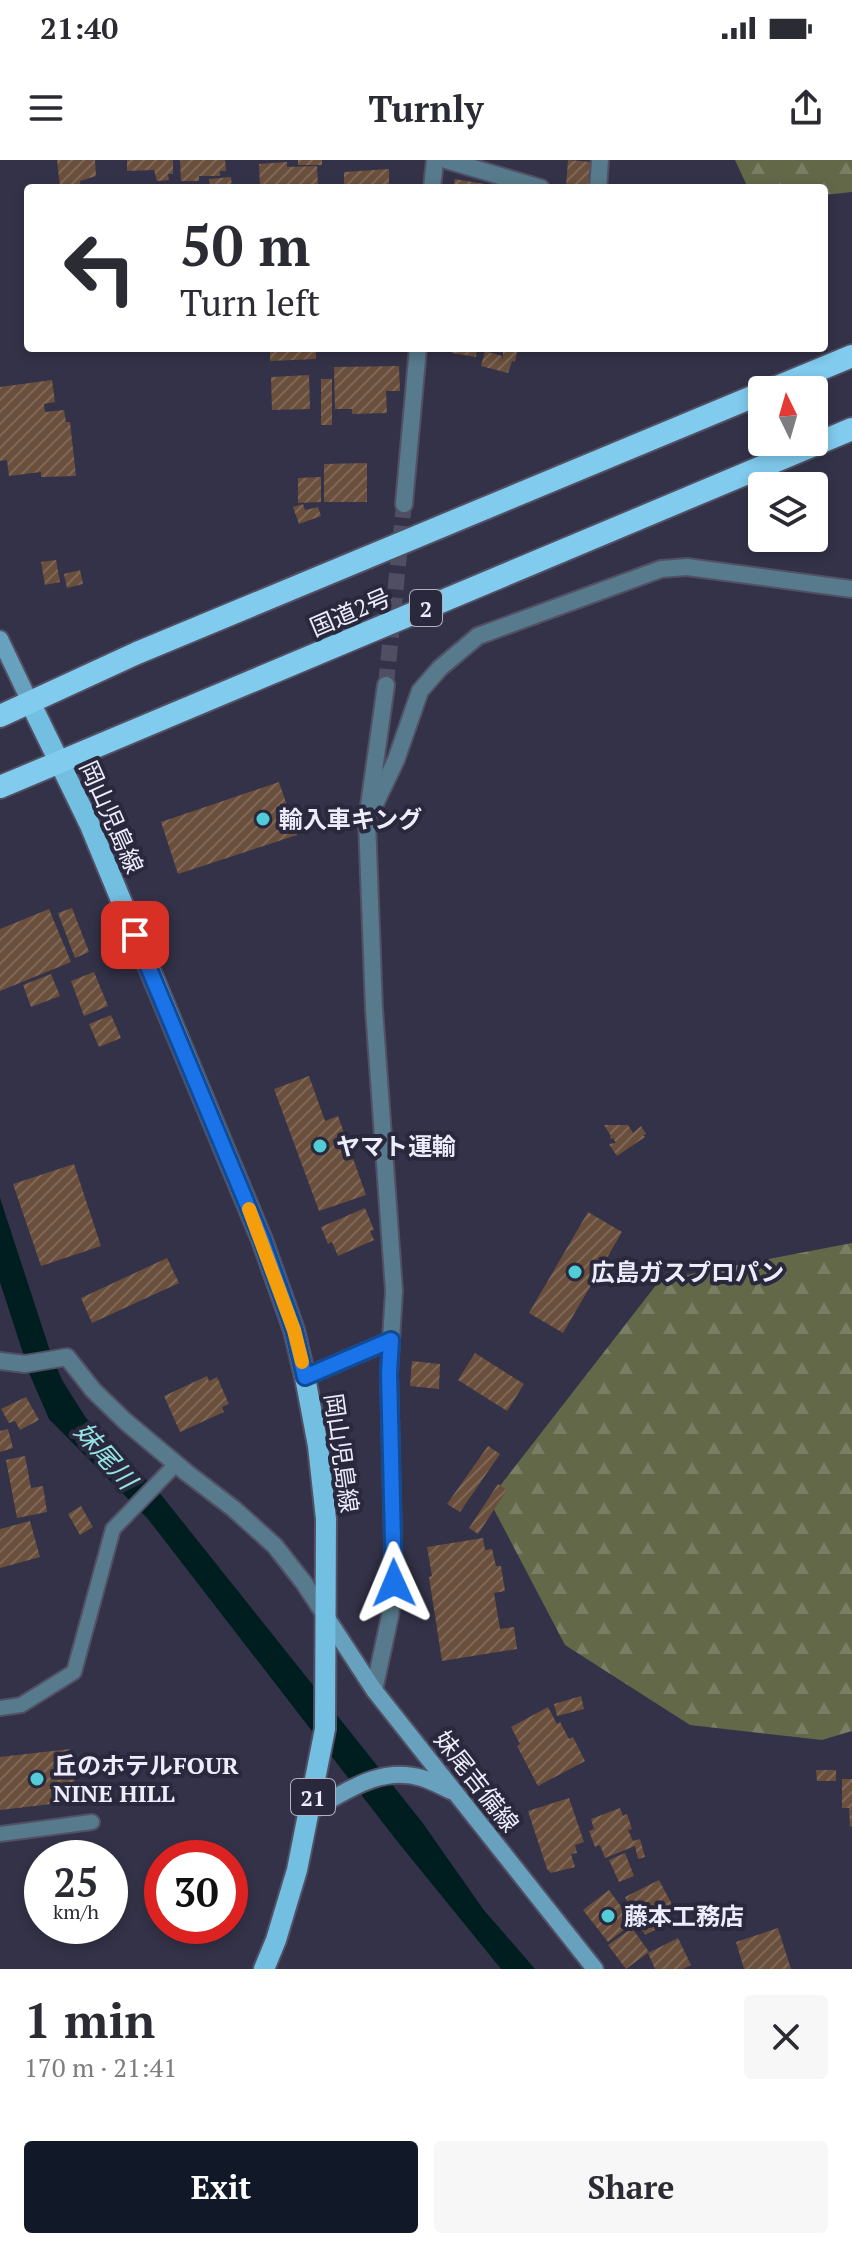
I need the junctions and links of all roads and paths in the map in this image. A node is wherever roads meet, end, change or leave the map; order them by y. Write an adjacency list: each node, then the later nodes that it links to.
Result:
1 (435, 160): 4 (street)
2 (446, 160): 5 (street)
3 (600, 160): 6 (street)
4 (432, 184)
5 (527, 184)
6 (598, 184)
7 (418, 352): 12 (street)
8 (852, 356): 9 (highway)
9 (804, 376)
10 (748, 399): 16 (highway, 国道2号)
11 (852, 429): 18 (highway, 国道2号 / 2)
12 (404, 504)
13 (852, 589): 20 (street)
14 (0, 639): 16 (main road)
15 (386, 685): 20 (street)
16 (30, 702): 17 (highway, 国道2号); 18 (main road, 岡山児島線 / 21)
17 (0, 716)
18 (59, 762): 19 (highway, 国道2号 / 2); 23 (main road, 岡山児島線 / 21)
19 (0, 787)
20 (367, 820): 21 (street)
21 (391, 1340): 23 (street); 26 (street)
22 (0, 1361): 24 (street)
23 (305, 1377): 25 (main road, 岡山児島線 / 21)
24 (170, 1469): 25 (street); 27 (lane)
25 (327, 1618): 26 (main road, 妹尾吉備線); 29 (main road, 岡山児島線 / 21)
26 (374, 1690): 28 (main road, 妹尾吉備線)
27 (0, 1708)
28 (457, 1793): 29 (main road); 33 (main road, 妹尾吉備線)
29 (311, 1811): 32 (main road, 岡山児島線 / 21)
30 (92, 1822): 31 (lane)
31 (0, 1834)
32 (264, 1969)
33 (595, 1969)

